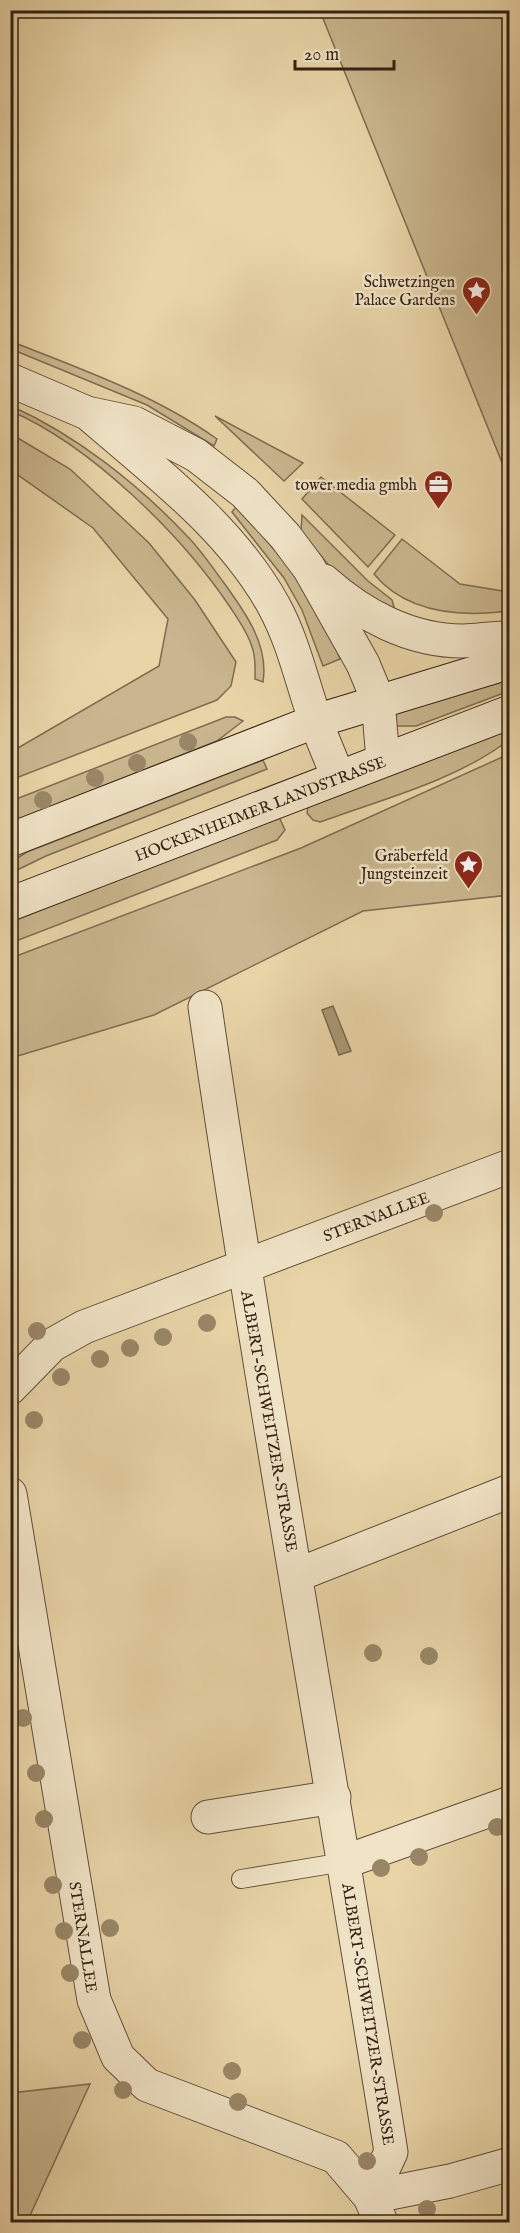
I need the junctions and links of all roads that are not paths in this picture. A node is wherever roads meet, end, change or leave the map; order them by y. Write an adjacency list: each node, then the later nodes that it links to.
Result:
1 (10, 380): 2 (street)
2 (87, 413): 3 (street); 8 (street)
3 (309, 568): 4 (street); 6 (street)
4 (510, 638)
5 (510, 662): 6 (street)
6 (378, 700): 8 (street); 9 (street)
7 (510, 711): 9 (street, HOCKENHEIMER LANDSTRASSE)
8 (316, 721): 10 (street); 11 (street)
9 (383, 760): 10 (street, HOCKENHEIMER LANDSTRASSE)
10 (338, 777): 12 (street, HOCKENHEIMER LANDSTRASSE)
11 (10, 840)
12 (10, 904)
13 (205, 1007): 15 (street)
14 (510, 1166): 15 (street, STERNALLEE)
15 (243, 1268): 16 (street, STERNALLEE); 19 (street, ALBERT-SCHWEITZER-STRASSE)
16 (10, 1388)
17 (510, 1491): 19 (street, ALBERT-SCHWEITZER-STRASSE)
18 (10, 1494): 26 (street, STERNALLEE)
19 (297, 1575): 20 (street, ALBERT-SCHWEITZER-STRASSE)
20 (334, 1797): 22 (street); 23 (street, ALBERT-SCHWEITZER-STRASSE)
21 (510, 1803): 23 (street, ALBERT-SCHWEITZER-STRASSE)
22 (208, 1817)
23 (344, 1862): 24 (lane); 26 (street, ALBERT-SCHWEITZER-STRASSE)
24 (241, 1879)
25 (510, 2164): 26 (street)
26 (376, 2210)

